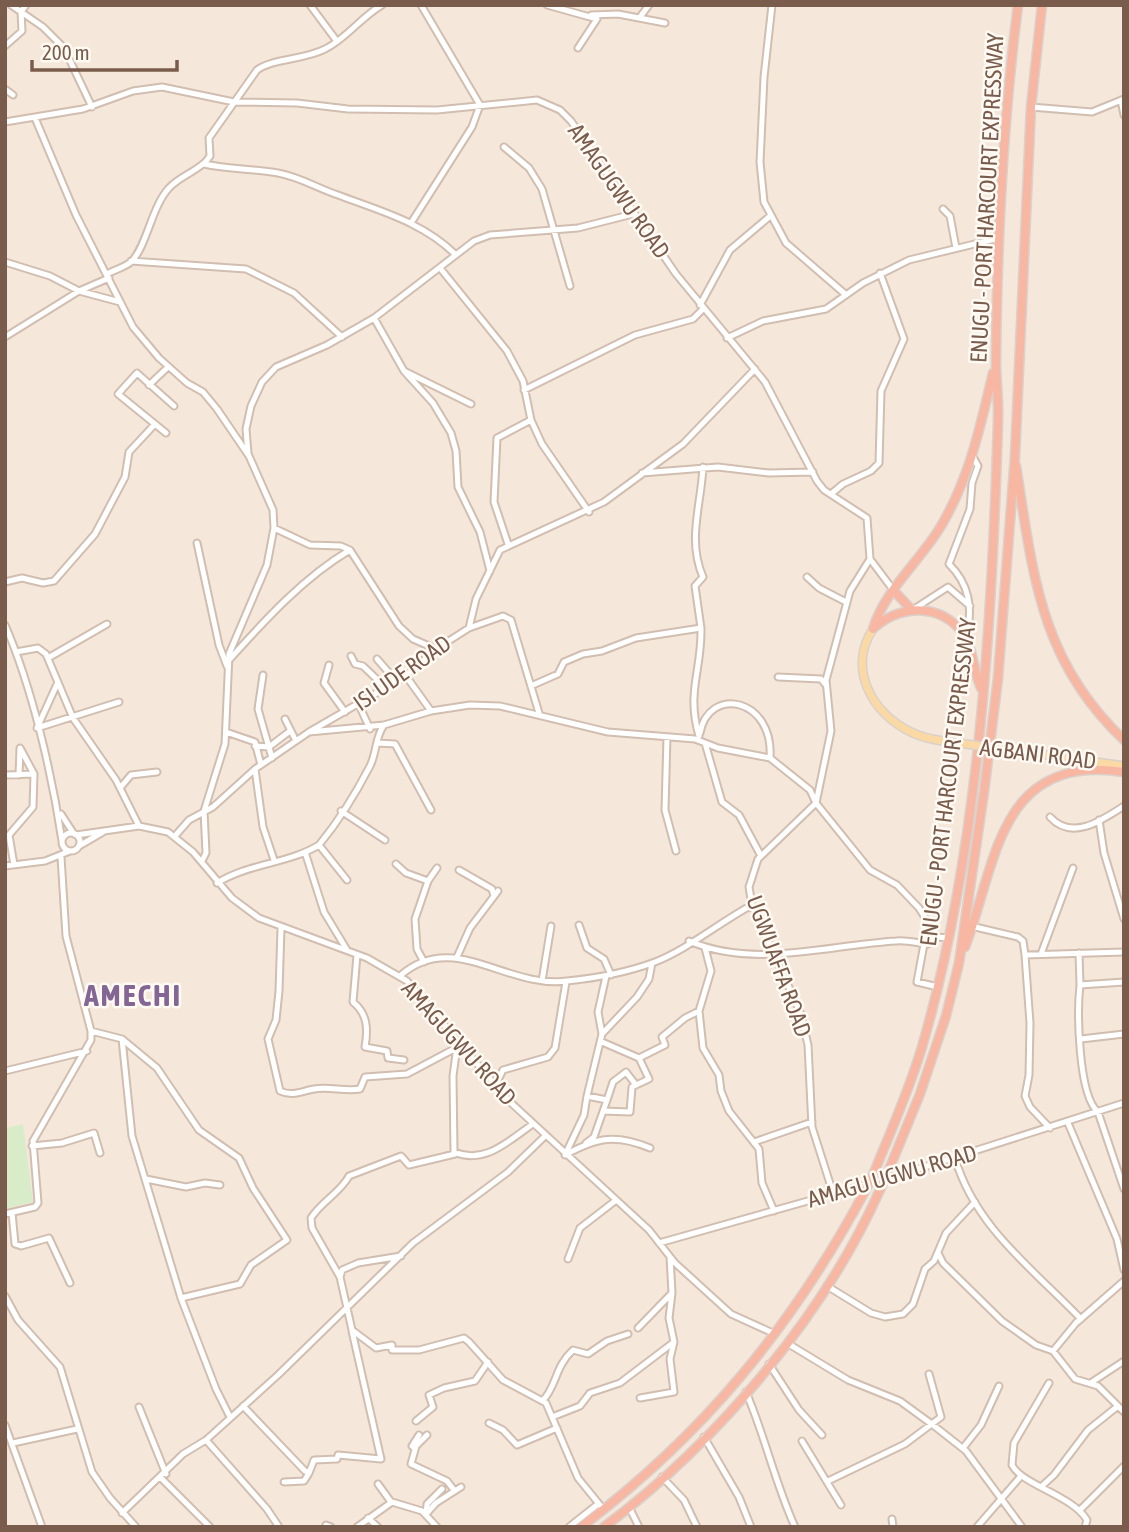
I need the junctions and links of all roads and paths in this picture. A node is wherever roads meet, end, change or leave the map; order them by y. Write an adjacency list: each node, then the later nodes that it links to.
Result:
1 (11, 5): 12 (street)
2 (26, 5): 12 (street)
3 (310, 5): 17 (street)
4 (362, 5): 13 (street)
5 (382, 5): 13 (street)
6 (421, 5): 24 (street)
7 (547, 5): 14 (street)
8 (649, 5): 15 (street)
9 (772, 5): 34 (street)
10 (1018, 5): 37 (highway, ENUGU - PORT HARCOURT EXPRESSWAY)
11 (1042, 5): 26 (highway, ENUGU - PORT HARCOURT EXPRESSWAY)
12 (21, 12): 18 (street); 25 (street)
13 (366, 14): 17 (street)
14 (591, 15): 15 (street); 19 (street)
15 (640, 17): 16 (street)
16 (665, 23)
17 (336, 40): 23 (street)
18 (5, 46)
19 (578, 47)
20 (5, 89): 21 (street)
21 (13, 95)
22 (1122, 99): 26 (street); 27 (street)
23 (234, 102): 24 (street, AMAGUGWU ROAD); 25 (street, AMAGUGWU ROAD); 31 (street)
24 (480, 105): 33 (street, AMAGUGWU ROAD); 35 (street)
25 (92, 107): 28 (street, AMAGUGWU ROAD)
26 (1031, 107): 66 (highway, ENUGU - PORT HARCOURT EXPRESSWAY)
27 (1124, 115)
28 (35, 118): 29 (street, AMAGUGWU ROAD); 44 (street)
29 (5, 122)
30 (504, 147): 36 (street)
31 (204, 163): 35 (street); 40 (street)
32 (943, 209): 38 (street)
33 (633, 214): 36 (street); 49 (street, AMAGUGWU ROAD)
34 (769, 217): 47 (street); 49 (street)
35 (411, 223): 39 (street)
36 (554, 231): 39 (street); 45 (street)
37 (1000, 238): 38 (street); 54 (highway, ENUGU - PORT HARCOURT EXPRESSWAY)
38 (956, 248): 43 (street)
39 (456, 255): 42 (street)
40 (131, 261): 44 (street); 52 (street)
41 (5, 262): 46 (street)
42 (440, 268): 50 (street); 59 (street)
43 (880, 273): 47 (street); 71 (street)
44 (108, 276): 46 (street); 48 (street)
45 (570, 286)
46 (79, 291): 48 (street); 51 (street)
47 (845, 294): 53 (street)
48 (120, 302): 55 (street)
49 (702, 307): 53 (street, AMAGUGWU ROAD); 59 (street)
50 (374, 318): 52 (street); 57 (street)
51 (5, 337)
52 (342, 337): 65 (street)
53 (727, 338): 56 (street, AMAGUGWU ROAD)
54 (996, 363): 67 (highway); 109 (highway, ENUGU - PORT HARCOURT EXPRESSWAY)
55 (168, 367): 58 (street); 65 (street)
56 (755, 369): 69 (street, AMAGUGWU ROAD); 70 (street)
57 (404, 371): 60 (street); 78 (street)
58 (149, 385): 61 (street); 63 (street)
59 (524, 390): 62 (street)
60 (471, 404)
61 (174, 406)
62 (531, 420): 72 (street); 75 (street)
63 (155, 425): 64 (street); 80 (street)
64 (166, 433)
65 (248, 456): 73 (street)
66 (1015, 456): 126 (highway); 196 (highway, ENUGU - PORT HARCOURT EXPRESSWAY)
67 (973, 457): 81 (highway); 83 (street)
68 (704, 467): 69 (street); 70 (street); 88 (street)
69 (813, 471): 71 (street, AMAGUGWU ROAD)
70 (642, 474): 72 (street)
71 (831, 494): 77 (street, AMAGUGWU ROAD)
72 (589, 512): 75 (street)
73 (274, 528): 76 (street); 98 (street)
74 (197, 543): 100 (street)
75 (508, 544): 78 (street, ISI UDE ROAD)
76 (350, 550): 93 (street); 98 (street)
77 (870, 559): 81 (street); 82 (street)
78 (489, 571): 87 (street, ISI UDE ROAD)
79 (807, 577): 82 (street)
80 (5, 582)
81 (894, 591): 84 (highway); 89 (highway)
82 (846, 603): 106 (street)
83 (970, 606): 84 (street); 90 (street)
84 (913, 609): 89 (highway); 109 (highway)
85 (107, 624): 96 (street)
86 (5, 625): 91 (street)
87 (469, 628): 93 (street, ISI UDE ROAD); 107 (street)
88 (701, 628): 107 (street); 124 (street)
89 (873, 629): 133 (main road, AGBANI ROAD, bridge)
90 (967, 635)
91 (14, 645): 92 (street); 94 (street)
92 (5, 648)
93 (436, 649): 102 (street, ISI UDE ROAD)
94 (16, 652): 96 (street); 119 (street)
95 (351, 656): 108 (street)
96 (48, 658): 104 (street)
97 (377, 659): 105 (street)
98 (229, 660): 100 (street)
99 (329, 665): 113 (street)
100 (228, 669): 120 (street)
101 (264, 675): 130 (street)
102 (406, 676): 105 (street, ISI UDE ROAD); 112 (street)
103 (778, 677): 106 (street)
104 (58, 682): 115 (street); 119 (street)
105 (397, 682): 108 (street, ISI UDE ROAD)
106 (825, 684): 141 (street)
107 (533, 685): 114 (street)
108 (386, 688): 111 (street, ISI UDE ROAD)
109 (982, 690): 182 (highway, ENUGU - PORT HARCOURT EXPRESSWAY)
110 (119, 702): 115 (street)
111 (359, 705): 113 (street, ISI UDE ROAD); 118 (street)
112 (431, 711): 114 (street); 117 (street)
113 (345, 712): 122 (street, ISI UDE ROAD)
114 (539, 713): 123 (street)
115 (73, 719): 119 (street); 140 (street)
116 (285, 719): 121 (street)
117 (384, 726): 118 (street); 125 (street)
118 (367, 727): 122 (street); 125 (street)
119 (37, 728): 144 (street)
120 (226, 732): 129 (street); 145 (street)
121 (290, 732): 127 (street); 130 (street)
122 (310, 732): 127 (street, ISI UDE ROAD)
123 (667, 737): 124 (street); 157 (street)
124 (699, 738): 128 (street); 132 (street)
125 (378, 739): 143 (street); 146 (street)
126 (1124, 740)
127 (296, 741): 131 (street, ISI UDE ROAD)
128 (705, 743): 132 (street); 160 (street)
129 (256, 746): 130 (street); 134 (street)
130 (269, 747): 131 (street)
131 (272, 758): 134 (street, ISI UDE ROAD)
132 (770, 758): 141 (street)
133 (1124, 766)
134 (258, 767): 145 (street, ISI UDE ROAD); 162 (street)
135 (157, 772): 140 (street)
136 (1124, 772): 179 (highway)
137 (33, 774): 139 (street); 139 (street); 165 (street)
138 (5, 775): 139 (street)
139 (19, 775)
140 (120, 788): 149 (street)
141 (816, 803): 160 (street, UGWUAFFA ROAD); 181 (street)
142 (1122, 809): 148 (street)
143 (430, 810)
144 (59, 811): 151 (street); 154 (street)
145 (204, 811): 152 (street, ISI UDE ROAD); 163 (street)
146 (341, 811): 153 (street); 155 (street)
147 (1050, 817): 148 (street)
148 (1099, 820): 174 (street)
149 (139, 826): 150 (street, AMAGUGWU ROAD); 152 (street, AMAGUGWU ROAD)
150 (103, 832): 151 (street, AMAGUGWU ROAD); 156 (street)
151 (75, 834): 154 (street); 156 (street)
152 (175, 836): 163 (street, AMAGUGWU ROAD)
153 (385, 840)
154 (63, 843): 158 (street); 161 (street)
155 (319, 845): 159 (street); 170 (street)
156 (79, 846): 158 (street)
157 (676, 850)
158 (70, 851): 161 (street)
159 (305, 852): 162 (street); 186 (street)
160 (761, 856): 175 (street, UGWUAFFA ROAD)
161 (58, 857): 165 (street); 205 (street)
162 (274, 860): 173 (street)
163 (202, 861): 173 (street, AMAGUGWU ROAD)
164 (396, 864): 171 (street)
165 (14, 865): 166 (street)
166 (5, 866)
167 (437, 868): 171 (street)
168 (1073, 868): 190 (street)
169 (460, 870): 193 (street)
170 (347, 880)
171 (428, 881): 194 (street)
172 (1124, 882): 174 (street)
173 (217, 883): 180 (street, AMAGUGWU ROAD)
174 (1114, 886): 176 (street)
175 (752, 905): 183 (street); 189 (street, UGWUAFFA ROAD)
176 (1124, 919)
177 (579, 925): 197 (street)
178 (551, 926): 199 (street)
179 (971, 926): 192 (street); 196 (highway)
180 (281, 928): 186 (street, AMAGUGWU ROAD); 211 (street)
181 (937, 937): 182 (street); 184 (street)
182 (949, 938): 203 (highway, ENUGU - PORT HARCOURT EXPRESSWAY)
183 (689, 942): 185 (street); 195 (street)
184 (924, 944): 189 (street); 203 (street)
185 (705, 948): 189 (street); 204 (street)
186 (347, 950): 191 (street, AMAGUGWU ROAD)
187 (1124, 952): 188 (street)
188 (1079, 953): 190 (street); 202 (street)
189 (775, 954): 223 (street, UGWUAFFA ROAD)
190 (1041, 954): 192 (street)
191 (357, 955): 198 (street, AMAGUGWU ROAD); 214 (street)
192 (1025, 955): 226 (street)
193 (457, 957): 194 (street); 199 (street)
194 (424, 962): 198 (street)
195 (652, 963): 197 (street); 206 (street)
196 (959, 963): 256 (highway, ENUGU - PORT HARCOURT EXPRESSWAY, bridge)
197 (608, 975): 200 (street); 206 (street)
198 (400, 976): 211 (street, AMAGUGWU ROAD)
199 (542, 981): 200 (street)
200 (566, 982): 217 (street)
201 (1124, 982): 202 (street)
202 (1080, 985): 209 (street)
203 (938, 987): 265 (highway, ENUGU - PORT HARCOURT EXPRESSWAY, bridge)
204 (699, 1011): 213 (street); 228 (street)
205 (91, 1031): 208 (street); 212 (street)
206 (603, 1034): 210 (street)
207 (1124, 1034): 209 (street)
208 (122, 1039): 236 (street); 259 (street)
209 (1081, 1039): 222 (street)
210 (602, 1042): 213 (street); 218 (street)
211 (457, 1045): 217 (street, AMAGUGWU ROAD); 233 (street)
212 (87, 1051): 215 (street); 229 (street)
213 (639, 1058): 216 (street)
214 (404, 1060)
215 (5, 1071)
216 (636, 1085): 219 (street); 221 (street)
217 (495, 1086): 225 (street, AMAGUGWU ROAD)
218 (587, 1096): 219 (street); 234 (street)
219 (607, 1100): 221 (street)
220 (1124, 1103): 222 (street, AMAGU UGWU ROAD)
221 (603, 1111): 230 (street)
222 (1098, 1112): 224 (street, AMAGU UGWU ROAD); 238 (street)
223 (812, 1122): 228 (street); 239 (street, UGWUAFFA ROAD)
224 (1068, 1123): 226 (street, AMAGU UGWU ROAD); 252 (street)
225 (533, 1124): 227 (street, AMAGUGWU ROAD); 233 (street)
226 (1050, 1128): 235 (street, AMAGU UGWU ROAD)
227 (545, 1136): 234 (street, AMAGUGWU ROAD); 247 (street)
228 (754, 1142): 242 (street)
229 (32, 1146): 232 (street); 243 (street)
230 (584, 1146): 231 (street); 234 (street)
231 (650, 1148)
232 (100, 1153)
233 (455, 1154): 253 (street)
234 (565, 1154): 240 (street, AMAGUGWU ROAD)
235 (955, 1158): 239 (street, AMAGU UGWU ROAD); 241 (street)
236 (146, 1179): 237 (street); 259 (street)
237 (220, 1185)
238 (1124, 1189)
239 (833, 1193): 242 (street, AMAGU UGWU ROAD)
240 (615, 1201): 245 (street, AMAGUGWU ROAD); 249 (street)
241 (975, 1202): 246 (street); 261 (street)
242 (774, 1210): 245 (street, AMAGU UGWU ROAD)
243 (12, 1213): 244 (street); 255 (street)
244 (5, 1214)
245 (659, 1243): 248 (street, AMAGUGWU ROAD)
246 (938, 1253): 250 (street); 251 (street)
247 (401, 1255): 253 (street); 260 (street)
248 (670, 1258): 257 (street); 265 (street, AMAGUGWU ROAD)
249 (568, 1259)
250 (932, 1263): 251 (street); 256 (street)
251 (943, 1263): 268 (street)
252 (1124, 1270)
253 (340, 1277): 260 (street)
254 (1124, 1281): 261 (street)
255 (70, 1283)
256 (827, 1286): 267 (highway, ENUGU - PORT HARCOURT EXPRESSWAY)
257 (672, 1293): 262 (street); 266 (street)
258 (5, 1296): 289 (street)
259 (181, 1298): 283 (street)
260 (347, 1306): 263 (street); 279 (street)
261 (1081, 1319): 268 (street)
262 (638, 1328)
263 (352, 1330): 270 (street); 301 (street)
264 (628, 1334): 278 (street)
265 (776, 1334): 313 (highway, ENUGU - PORT HARCOURT EXPRESSWAY)
266 (674, 1342): 277 (street); 284 (street)
267 (787, 1343): 271 (highway, ENUGU - PORT HARCOURT EXPRESSWAY); 288 (street)
268 (1053, 1351): 273 (street)
269 (1124, 1361): 273 (street)
270 (488, 1362): 278 (street); 285 (street)
271 (769, 1364): 276 (highway, ENUGU - PORT HARCOURT EXPRESSWAY); 291 (street)
272 (929, 1374): 288 (street)
273 (1092, 1382): 280 (street)
274 (1049, 1383): 303 (street)
275 (999, 1386): 298 (street)
276 (746, 1391): 294 (highway, ENUGU - PORT HARCOURT EXPRESSWAY); 333 (street)
277 (640, 1398)
278 (543, 1400): 284 (street)
279 (243, 1406): 283 (street); 301 (street)
280 (1118, 1406): 282 (street); 308 (street)
281 (139, 1407): 302 (street)
282 (1124, 1412)
283 (230, 1417): 295 (street)
284 (552, 1417): 290 (street)
285 (416, 1421)
286 (489, 1423): 290 (street)
287 (5, 1425): 297 (street)
288 (933, 1425): 298 (street); 305 (street)
289 (77, 1429): 297 (street); 316 (street)
290 (557, 1429): 313 (street)
291 (822, 1434)
292 (419, 1435): 299 (street)
293 (426, 1435): 299 (street)
294 (704, 1437): 304 (highway, ENUGU - PORT HARCOURT EXPRESSWAY); 332 (street)
295 (206, 1440): 302 (street); 323 (street)
296 (802, 1441): 305 (street)
297 (13, 1443): 320 (street)
298 (962, 1448): 310 (street)
299 (415, 1449): 317 (street)
300 (1124, 1466): 315 (street)
301 (307, 1472): 306 (street)
302 (164, 1476): 316 (street); 322 (street)
303 (1021, 1476): 308 (street); 310 (street)
304 (663, 1477): 314 (highway, ENUGU - PORT HARCOURT EXPRESSWAY); 331 (street)
305 (828, 1481): 312 (street)
306 (284, 1482)
307 (378, 1484): 311 (street)
308 (1042, 1486): 315 (street)
309 (442, 1489): 317 (street)
310 (1001, 1497): 335 (street); 336 (street)
311 (391, 1502): 317 (street); 318 (street)
312 (841, 1505)
313 (601, 1507): 327 (street); 328 (highway, ENUGU - PORT HARCOURT EXPRESSWAY)
314 (629, 1507): 329 (highway, ENUGU - PORT HARCOURT EXPRESSWAY); 330 (street)
315 (1080, 1510): 337 (street)
316 (122, 1513): 321 (street)
317 (426, 1514): 326 (street)
318 (368, 1518): 324 (street); 325 (street)
319 (892, 1519): 334 (street)
320 (42, 1527)
321 (136, 1527)
322 (211, 1527)
323 (279, 1527)
324 (356, 1527)
325 (378, 1527)
326 (437, 1527)
327 (569, 1527)
328 (581, 1527)
329 (604, 1527)
330 (639, 1527)
331 (697, 1527)
332 (751, 1527)
333 (794, 1527)
334 (893, 1527)
335 (977, 1527)
336 (1022, 1527)
337 (1085, 1527)

